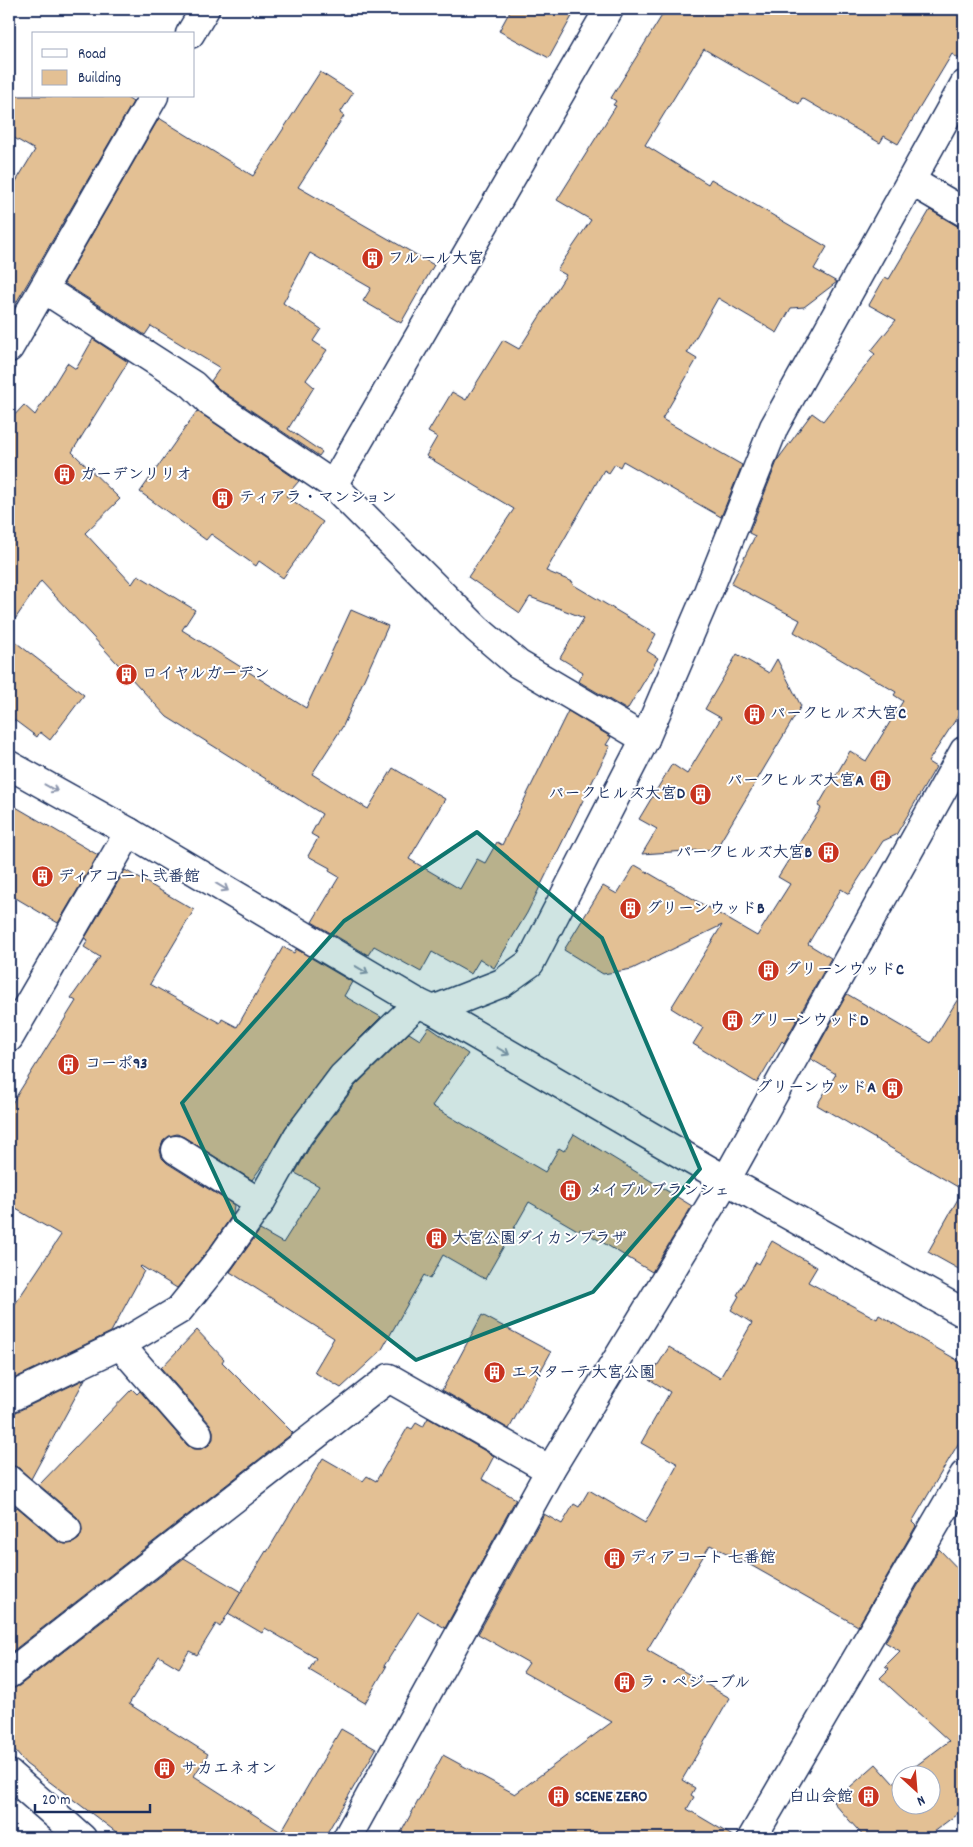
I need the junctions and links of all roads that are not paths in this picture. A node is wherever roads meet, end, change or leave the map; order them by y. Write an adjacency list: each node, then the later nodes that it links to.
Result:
1 (205, 9): 3 (street)
2 (608, 9): 10 (street)
3 (191, 32)
4 (964, 85): 6 (street)
5 (153, 98): 8 (street)
6 (911, 181): 7 (street); 11 (street)
7 (964, 212)
8 (44, 289): 9 (street); 10 (street)
9 (9, 348)
10 (333, 485): 11 (street)
11 (645, 739): 15 (street)
12 (964, 751): 18 (street)
13 (9, 765): 14 (street, one-way to 14)
14 (130, 832): 15 (street, one-way to 15); 16 (street)
15 (425, 1007): 18 (street, one-way to 18); 19 (street)
16 (9, 1038)
17 (176, 1150): 19 (street)
18 (726, 1180): 20 (street); 24 (street)
19 (260, 1203): 21 (street)
20 (964, 1313)
21 (120, 1345): 22 (street); 23 (street)
22 (9, 1398)
23 (198, 1434)
24 (550, 1470): 28 (street); 31 (street)
25 (964, 1475): 32 (street)
26 (9, 1480): 27 (street)
27 (67, 1529)
28 (9, 1674)
29 (9, 1774): 30 (street)
30 (82, 1838)
31 (347, 1838)
32 (752, 1838)

